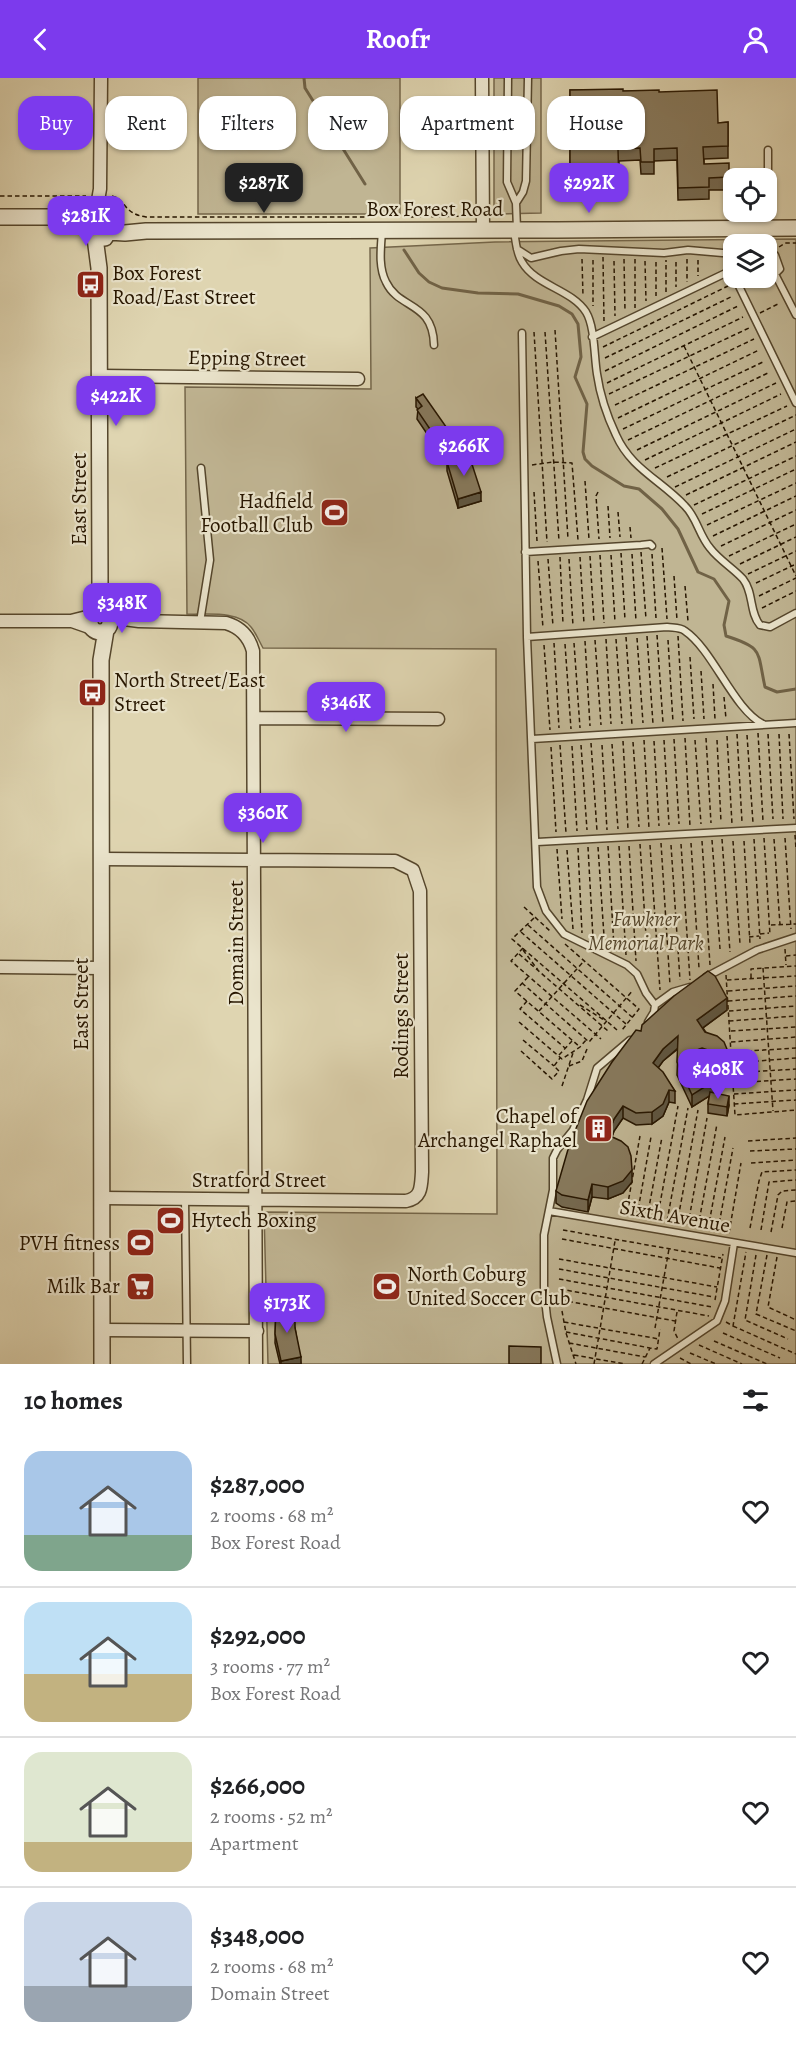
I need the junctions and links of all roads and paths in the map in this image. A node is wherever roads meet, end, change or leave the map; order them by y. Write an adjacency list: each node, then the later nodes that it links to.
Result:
1 (100, 78): 10 (street)
2 (482, 78): 17 (street)
3 (508, 78): 5 (lane)
4 (528, 78): 6 (lane)
5 (508, 96)
6 (528, 96)
7 (507, 150): 12 (lane)
8 (527, 150): 12 (lane)
9 (768, 150): 18 (lane)
10 (100, 194): 11 (path); 15 (street); 16 (path, Box Forest Road)
11 (0, 196)
12 (516, 203): 20 (lane)
13 (401, 217): 17 (path, Box Forest Road)
14 (0, 218): 15 (street, Box Forest Road)
15 (102, 224): 16 (street, Box Forest Road); 75 (street, East Street)
16 (381, 224): 17 (street, Box Forest Road); 65 (lane)
17 (483, 224): 20 (street, Box Forest Road)
18 (764, 228): 19 (street, Box Forest Road); 20 (street, Box Forest Road); 21 (lane)
19 (796, 228)
20 (515, 230): 24 (lane)
21 (764, 234)
22 (796, 243): 23 (path)
23 (777, 248)
24 (517, 249): 25 (lane); 52 (lane)
25 (582, 249): 26 (lane); 52 (path)
26 (593, 250): 27 (lane); 54 (path)
27 (604, 250): 30 (lane); 61 (path)
28 (687, 250): 29 (lane); 32 (lane); 45 (path)
29 (698, 250): 37 (lane); 43 (path)
30 (614, 251): 31 (lane); 60 (path)
31 (624, 251): 33 (lane); 58 (path)
32 (676, 251): 36 (lane); 47 (path)
33 (634, 252): 34 (lane); 57 (path)
34 (645, 252): 35 (lane); 53 (path)
35 (656, 252): 36 (lane); 51 (path)
36 (666, 252): 49 (path)
37 (723, 253)
38 (777, 259): 39 (lane)
39 (777, 273)
40 (723, 274): 43 (lane)
41 (777, 276): 48 (lane)
42 (723, 284): 68 (path)
43 (698, 286): 45 (lane)
44 (740, 288): 46 (lane)
45 (687, 292): 47 (lane)
46 (742, 292): 50 (lane); 71 (path)
47 (677, 297): 49 (lane)
48 (788, 299): 55 (path); 56 (lane)
49 (666, 301): 51 (lane)
50 (747, 302): 55 (lane); 74 (path)
51 (656, 306): 53 (lane)
52 (583, 309): 64 (lane)
53 (646, 311): 57 (lane)
54 (593, 313)
55 (753, 314): 59 (lane); 66 (path)
56 (796, 315)
57 (635, 316): 58 (lane)
58 (625, 321): 60 (lane)
59 (758, 324): 63 (lane); 69 (path)
60 (615, 326): 61 (lane)
61 (604, 331): 64 (lane)
62 (522, 333): 100 (lane)
63 (763, 335): 67 (lane); 72 (path)
64 (592, 337): 68 (lane)
65 (434, 345)
66 (684, 346): 69 (path); 79 (path)
67 (768, 346): 70 (lane); 77 (path)
68 (594, 351): 71 (lane)
69 (689, 356): 72 (path); 82 (path)
70 (774, 357): 73 (lane); 80 (path)
71 (596, 363): 74 (lane)
72 (694, 368): 77 (path); 85 (path)
73 (779, 368): 78 (lane); 83 (path)
74 (597, 375): 79 (lane)
75 (100, 376): 76 (street, Epping Street); 152 (street, East Street)
76 (358, 379)
77 (700, 379): 80 (path); 88 (path)
78 (785, 379): 81 (lane); 86 (path)
79 (600, 386): 82 (lane)
80 (705, 390): 83 (path); 91 (path)
81 (790, 390): 84 (lane); 89 (path)
82 (602, 398): 85 (lane)
83 (711, 401): 86 (path); 94 (path)
84 (796, 402): 92 (path)
85 (606, 410): 88 (lane)
86 (716, 412): 89 (path); 96 (path)
87 (796, 415): 95 (path)
88 (610, 422): 91 (lane)
89 (721, 423): 92 (path); 99 (path)
90 (796, 429): 98 (path)
91 (615, 433): 94 (lane)
92 (727, 434): 95 (path); 104 (path)
93 (796, 442): 102 (path)
94 (621, 444): 96 (lane)
95 (732, 446): 98 (path); 107 (path)
96 (627, 455): 99 (lane)
97 (796, 456): 105 (path)
98 (738, 457): 102 (path); 111 (path)
99 (635, 464): 104 (lane)
100 (524, 466): 132 (path); 135 (lane)
101 (201, 468): 153 (lane)
102 (743, 468): 105 (path); 113 (path)
103 (796, 469): 110 (path)
104 (646, 472): 107 (lane)
105 (748, 479): 110 (path); 115 (path)
106 (585, 481): 130 (path)
107 (657, 482): 111 (lane)
108 (796, 483): 114 (path)
109 (533, 486): 136 (path)
110 (754, 489): 114 (path); 118 (path)
111 (668, 490): 113 (lane)
112 (796, 496): 117 (path)
113 (677, 499): 115 (lane)
114 (759, 501): 117 (path); 122 (path)
115 (687, 508): 118 (lane)
116 (796, 510): 119 (path)
117 (764, 512): 119 (path); 125 (path)
118 (694, 518): 122 (lane)
119 (770, 523): 123 (path); 133 (path)
120 (796, 524): 123 (path)
121 (630, 527): 127 (path)
122 (700, 529): 125 (lane)
123 (775, 534): 126 (path); 138 (path)
124 (796, 537): 126 (path)
125 (704, 540): 133 (lane)
126 (780, 544): 137 (path); 141 (path)
127 (631, 545): 128 (lane); 130 (lane); 158 (path)
128 (641, 545): 129 (lane); 157 (path)
129 (652, 546): 155 (path)
130 (589, 548): 132 (lane); 160 (path)
131 (662, 548): 154 (path)
132 (579, 549): 136 (lane); 159 (path)
133 (712, 550): 138 (lane)
134 (796, 551): 137 (path)
135 (525, 552): 136 (lane); 163 (lane)
136 (538, 552): 162 (path)
137 (786, 556): 140 (path); 143 (path)
138 (722, 560): 141 (lane)
139 (796, 564): 140 (path)
140 (791, 567): 144 (path); 146 (path)
141 (732, 568): 143 (lane)
142 (674, 576): 156 (path)
143 (741, 577): 146 (lane)
144 (796, 577): 148 (path)
145 (685, 586): 161 (path)
146 (748, 588): 148 (lane)
147 (796, 591): 149 (path)
148 (751, 600): 149 (lane)
149 (753, 612): 150 (lane)
150 (796, 613)
151 (0, 621): 152 (street, Domain Street)
152 (100, 622): 153 (street, Domain Street); 204 (street, East Street)
153 (200, 622): 169 (street, Domain Street)
154 (667, 627): 155 (lane); 156 (lane)
155 (657, 628): 157 (lane); 180 (path)
156 (678, 628): 161 (lane); 179 (path)
157 (646, 629): 158 (lane)
158 (637, 630): 160 (lane); 181 (path)
159 (584, 633): 160 (lane); 162 (lane); 184 (path)
160 (594, 633): 183 (path)
161 (688, 634): 167 (lane)
162 (543, 636): 163 (lane); 185 (path)
163 (527, 637): 186 (lane)
164 (668, 640): 178 (path)
165 (690, 657): 171 (path)
166 (701, 672): 177 (path)
167 (723, 678): 173 (lane); 176 (path)
168 (713, 684): 172 (path)
169 (254, 718): 170 (street); 205 (street, Domain Street)
170 (438, 719)
171 (694, 720)
172 (715, 723)
173 (764, 723): 174 (lane); 175 (lane)
174 (796, 723)
175 (736, 725): 176 (lane); 189 (path)
176 (726, 726): 177 (lane)
177 (705, 727): 179 (lane); 191 (path)
178 (674, 729): 179 (lane); 180 (lane); 194 (path)
179 (684, 729): 195 (path)
180 (663, 730): 181 (lane); 196 (path)
181 (643, 731): 183 (lane); 197 (path)
182 (789, 732): 190 (path)
183 (602, 734): 184 (lane); 198 (path)
184 (591, 735): 185 (lane); 200 (path)
185 (550, 738): 186 (lane); 201 (path)
186 (532, 739): 202 (lane)
187 (695, 740): 193 (path)
188 (717, 740): 192 (path)
189 (742, 827): 190 (lane); 192 (lane); 216 (path)
190 (795, 828): 203 (path)
191 (711, 832): 192 (lane); 193 (lane); 222 (path)
192 (722, 832): 223 (path)
193 (701, 833): 195 (lane); 238 (path)
194 (680, 834): 195 (lane); 196 (lane); 249 (path)
195 (690, 834): 235 (path)
196 (670, 835): 197 (lane); 253 (path)
197 (650, 836): 198 (lane); 255 (path)
198 (608, 838): 200 (lane); 220 (path)
199 (660, 838): 247 (path)
200 (597, 839): 201 (lane); 215 (path)
201 (556, 841): 202 (lane); 214 (path)
202 (537, 842): 214 (lane)
203 (796, 849)
204 (101, 859): 205 (street); 233 (street, East Street)
205 (255, 859): 345 (street, Rodings Street); 347 (street, Domain Street)
206 (524, 907): 207 (path)
207 (534, 918): 209 (path); 211 (path)
208 (796, 924): 210 (path)
209 (527, 925): 212 (path); 234 (path)
210 (770, 926)
211 (549, 931)
212 (520, 932): 221 (path); 240 (path)
213 (770, 933): 216 (path)
214 (564, 934): 264 (lane)
215 (604, 936)
216 (749, 937): 224 (path)
217 (796, 937): 218 (lane)
218 (784, 940): 224 (lane); 226 (path)
219 (565, 944): 228 (path)
220 (614, 947)
221 (523, 949): 225 (path); 237 (path); 246 (path)
222 (720, 949)
223 (730, 952)
224 (750, 953): 229 (lane)
225 (519, 954): 237 (path); 239 (path)
226 (786, 956): 227 (path); 230 (path)
227 (796, 956)
228 (584, 961): 234 (path); 258 (path)
229 (727, 965): 238 (lane); 244 (path)
230 (786, 966): 231 (path); 236 (path)
231 (796, 966)
232 (0, 967): 233 (street)
233 (102, 968): 344 (street, East Street)
234 (577, 968): 240 (path); 265 (path)
235 (699, 968)
236 (764, 968): 242 (path); 243 (path)
237 (538, 970): 250 (path)
238 (710, 975): 249 (lane)
239 (528, 976): 245 (path); 256 (path)
240 (570, 976): 246 (path); 270 (path)
241 (796, 976): 242 (path)
242 (764, 978): 243 (path); 251 (path)
243 (752, 979): 244 (path)
244 (726, 980): 254 (path)
245 (522, 983): 260 (path); 262 (path)
246 (563, 984): 250 (path); 274 (path)
247 (670, 986)
248 (796, 986): 251 (path)
249 (691, 987): 253 (lane)
250 (559, 988): 256 (path); 263 (path)
251 (765, 988): 254 (path); 259 (path)
252 (633, 990): 258 (path)
253 (681, 990): 264 (lane)
254 (727, 991): 261 (path)
255 (660, 993)
256 (552, 996): 262 (path); 287 (path)
257 (796, 996): 259 (path)
258 (627, 998): 265 (path); 272 (path)
259 (765, 998): 261 (path); 267 (path)
260 (527, 1001): 268 (path); 296 (path)
261 (728, 1001): 269 (path)
262 (546, 1004): 268 (path); 289 (path)
263 (578, 1005): 274 (path); 279 (path)
264 (655, 1005): 278 (lane)
265 (620, 1006): 270 (path); 272 (path)
266 (796, 1006): 267 (path)
267 (766, 1008): 269 (path); 273 (path)
268 (539, 1011): 295 (path)
269 (728, 1011): 275 (path)
270 (613, 1014): 274 (path); 277 (path)
271 (796, 1016): 273 (path)
272 (633, 1017): 277 (path)
273 (767, 1018): 275 (path); 281 (path)
274 (606, 1021): 279 (path); 282 (path)
275 (729, 1021): 285 (path)
276 (519, 1022): 303 (path)
277 (626, 1025): 283 (path)
278 (643, 1026)
279 (603, 1027): 284 (path); 287 (path)
280 (796, 1027): 281 (path)
281 (768, 1029): 285 (path); 291 (path)
282 (617, 1030)
283 (622, 1030)
284 (608, 1031)
285 (730, 1031): 294 (path)
286 (637, 1033): 349 (lane)
287 (596, 1034): 289 (path); 290 (path)
288 (796, 1037): 291 (path)
289 (586, 1039): 295 (path)
290 (601, 1039)
291 (768, 1039): 294 (path); 299 (path)
292 (523, 1040): 307 (path)
293 (572, 1041): 296 (path)
294 (730, 1042): 302 (path)
295 (580, 1047): 301 (path)
296 (565, 1048): 303 (path)
297 (796, 1048): 299 (path)
298 (587, 1049): 308 (path)
299 (769, 1050): 302 (path); 305 (path)
300 (521, 1051): 307 (path)
301 (573, 1052): 303 (path); 308 (path)
302 (731, 1052): 306 (path)
303 (560, 1057): 307 (path)
304 (796, 1058): 305 (path)
305 (770, 1060): 306 (path); 310 (path)
306 (732, 1063): 311 (path)
307 (554, 1066)
308 (568, 1066): 315 (path)
309 (796, 1069): 310 (path)
310 (770, 1071): 311 (path); 313 (path)
311 (732, 1073): 314 (path)
312 (796, 1079): 313 (path)
313 (771, 1081): 314 (path); 317 (path)
314 (733, 1083): 318 (path)
315 (562, 1086)
316 (796, 1090): 317 (path)
317 (772, 1091): 318 (path); 320 (path)
318 (734, 1094): 321 (path)
319 (796, 1100): 320 (path)
320 (772, 1102): 321 (path); 326 (path)
321 (734, 1104): 326 (path)
322 (678, 1106): 355 (path)
323 (688, 1108): 358 (path)
324 (698, 1110): 360 (path)
325 (796, 1110): 326 (path)
326 (773, 1112)
327 (707, 1118): 361 (path)
328 (717, 1125): 362 (path)
329 (640, 1136): 350 (path)
330 (651, 1137): 351 (path)
331 (662, 1137): 352 (path)
332 (725, 1137): 363 (path)
333 (796, 1138): 334 (path)
334 (748, 1141)
335 (733, 1148): 366 (path)
336 (796, 1149): 337 (path)
337 (750, 1151)
338 (796, 1160): 340 (path)
339 (741, 1162): 367 (path)
340 (751, 1162)
341 (796, 1170): 353 (path)
342 (796, 1180): 357 (path)
343 (796, 1191): 359 (path)
344 (103, 1198): 346 (street, Stratford Street); 405 (street, East Street)
345 (416, 1198): 347 (street, Stratford Street)
346 (185, 1199): 347 (street, Stratford Street); 406 (lane)
347 (256, 1199): 407 (street, Domain Street)
348 (796, 1201): 354 (path)
349 (549, 1211): 350 (lane, Sixth Avenue); 430 (lane)
350 (625, 1224): 351 (lane, Sixth Avenue)
351 (635, 1226): 352 (lane, Sixth Avenue)
352 (645, 1228): 355 (lane, Sixth Avenue)
353 (750, 1228)
354 (782, 1228)
355 (655, 1229): 358 (lane, Sixth Avenue)
356 (563, 1230): 365 (path)
357 (761, 1230)
358 (665, 1231): 360 (lane, Sixth Avenue)
359 (771, 1232)
360 (676, 1233): 361 (lane, Sixth Avenue)
361 (686, 1235): 362 (lane, Sixth Avenue)
362 (696, 1237): 363 (lane, Sixth Avenue)
363 (707, 1238): 366 (lane, Sixth Avenue)
364 (561, 1239): 371 (path)
365 (616, 1239): 370 (path); 371 (path)
366 (717, 1240): 367 (lane, Sixth Avenue)
367 (729, 1242): 368 (lane, Sixth Avenue); 376 (path); 397 (lane)
368 (747, 1245): 369 (lane, Sixth Avenue); 401 (path)
369 (757, 1247): 372 (lane, Sixth Avenue); 413 (path)
370 (669, 1248): 375 (path); 376 (path)
371 (614, 1249): 375 (path); 378 (path)
372 (768, 1249): 373 (lane, Sixth Avenue); 408 (path)
373 (778, 1250): 374 (lane, Sixth Avenue); 398 (path)
374 (796, 1253)
375 (667, 1258): 379 (path); 382 (path)
376 (722, 1258): 379 (path)
377 (559, 1259): 378 (path)
378 (610, 1268): 381 (path); 382 (path)
379 (721, 1268): 384 (path)
380 (559, 1269): 381 (path)
381 (609, 1278): 385 (path); 386 (path)
382 (664, 1278): 384 (path); 386 (path)
383 (559, 1279): 385 (path)
384 (717, 1287): 390 (path)
385 (607, 1288): 388 (path); 389 (path)
386 (662, 1288): 389 (path); 390 (path)
387 (560, 1289): 388 (path)
388 (605, 1298): 392 (path); 393 (path)
389 (660, 1298): 390 (path); 392 (path)
390 (716, 1298)
391 (561, 1300): 393 (path)
392 (658, 1307): 395 (path); 396 (path)
393 (603, 1308): 396 (path); 402 (path)
394 (562, 1311): 400 (path)
395 (677, 1311): 397 (path); 399 (path)
396 (657, 1317): 399 (path); 403 (path)
397 (719, 1318): 401 (path); 416 (lane)
398 (796, 1320)
399 (675, 1321): 416 (path)
400 (564, 1322): 402 (path); 409 (path)
401 (733, 1326): 423 (path)
402 (600, 1328): 411 (path); 412 (path)
403 (655, 1328)
404 (660, 1329): 412 (path)
405 (103, 1330): 406 (street); 427 (street, East Street)
406 (187, 1331): 407 (street); 428 (lane)
407 (256, 1331): 429 (street, Domain Street)
408 (796, 1331)
409 (566, 1332): 411 (path); 415 (path)
410 (723, 1333): 426 (path)
411 (598, 1338): 418 (path); 419 (path)
412 (659, 1339): 419 (path)
413 (788, 1339)
414 (714, 1341): 439 (path)
415 (569, 1343): 418 (path); 422 (path)
416 (681, 1344): 420 (lane)
417 (699, 1345): 438 (path)
418 (596, 1348): 424 (path); 425 (path)
419 (650, 1348): 424 (path)
420 (668, 1352): 435 (lane); 436 (path)
421 (690, 1353): 437 (path)
422 (573, 1354): 425 (path); 431 (path)
423 (796, 1354)
424 (645, 1357): 434 (path)
425 (595, 1358): 432 (path); 433 (path)
426 (780, 1358)
427 (103, 1364)
428 (187, 1364)
429 (256, 1364)
430 (557, 1364)
431 (576, 1364)
432 (594, 1364)
433 (625, 1364)
434 (642, 1364)
435 (654, 1364)
436 (691, 1364)
437 (716, 1364)
438 (742, 1364)
439 (767, 1364)

